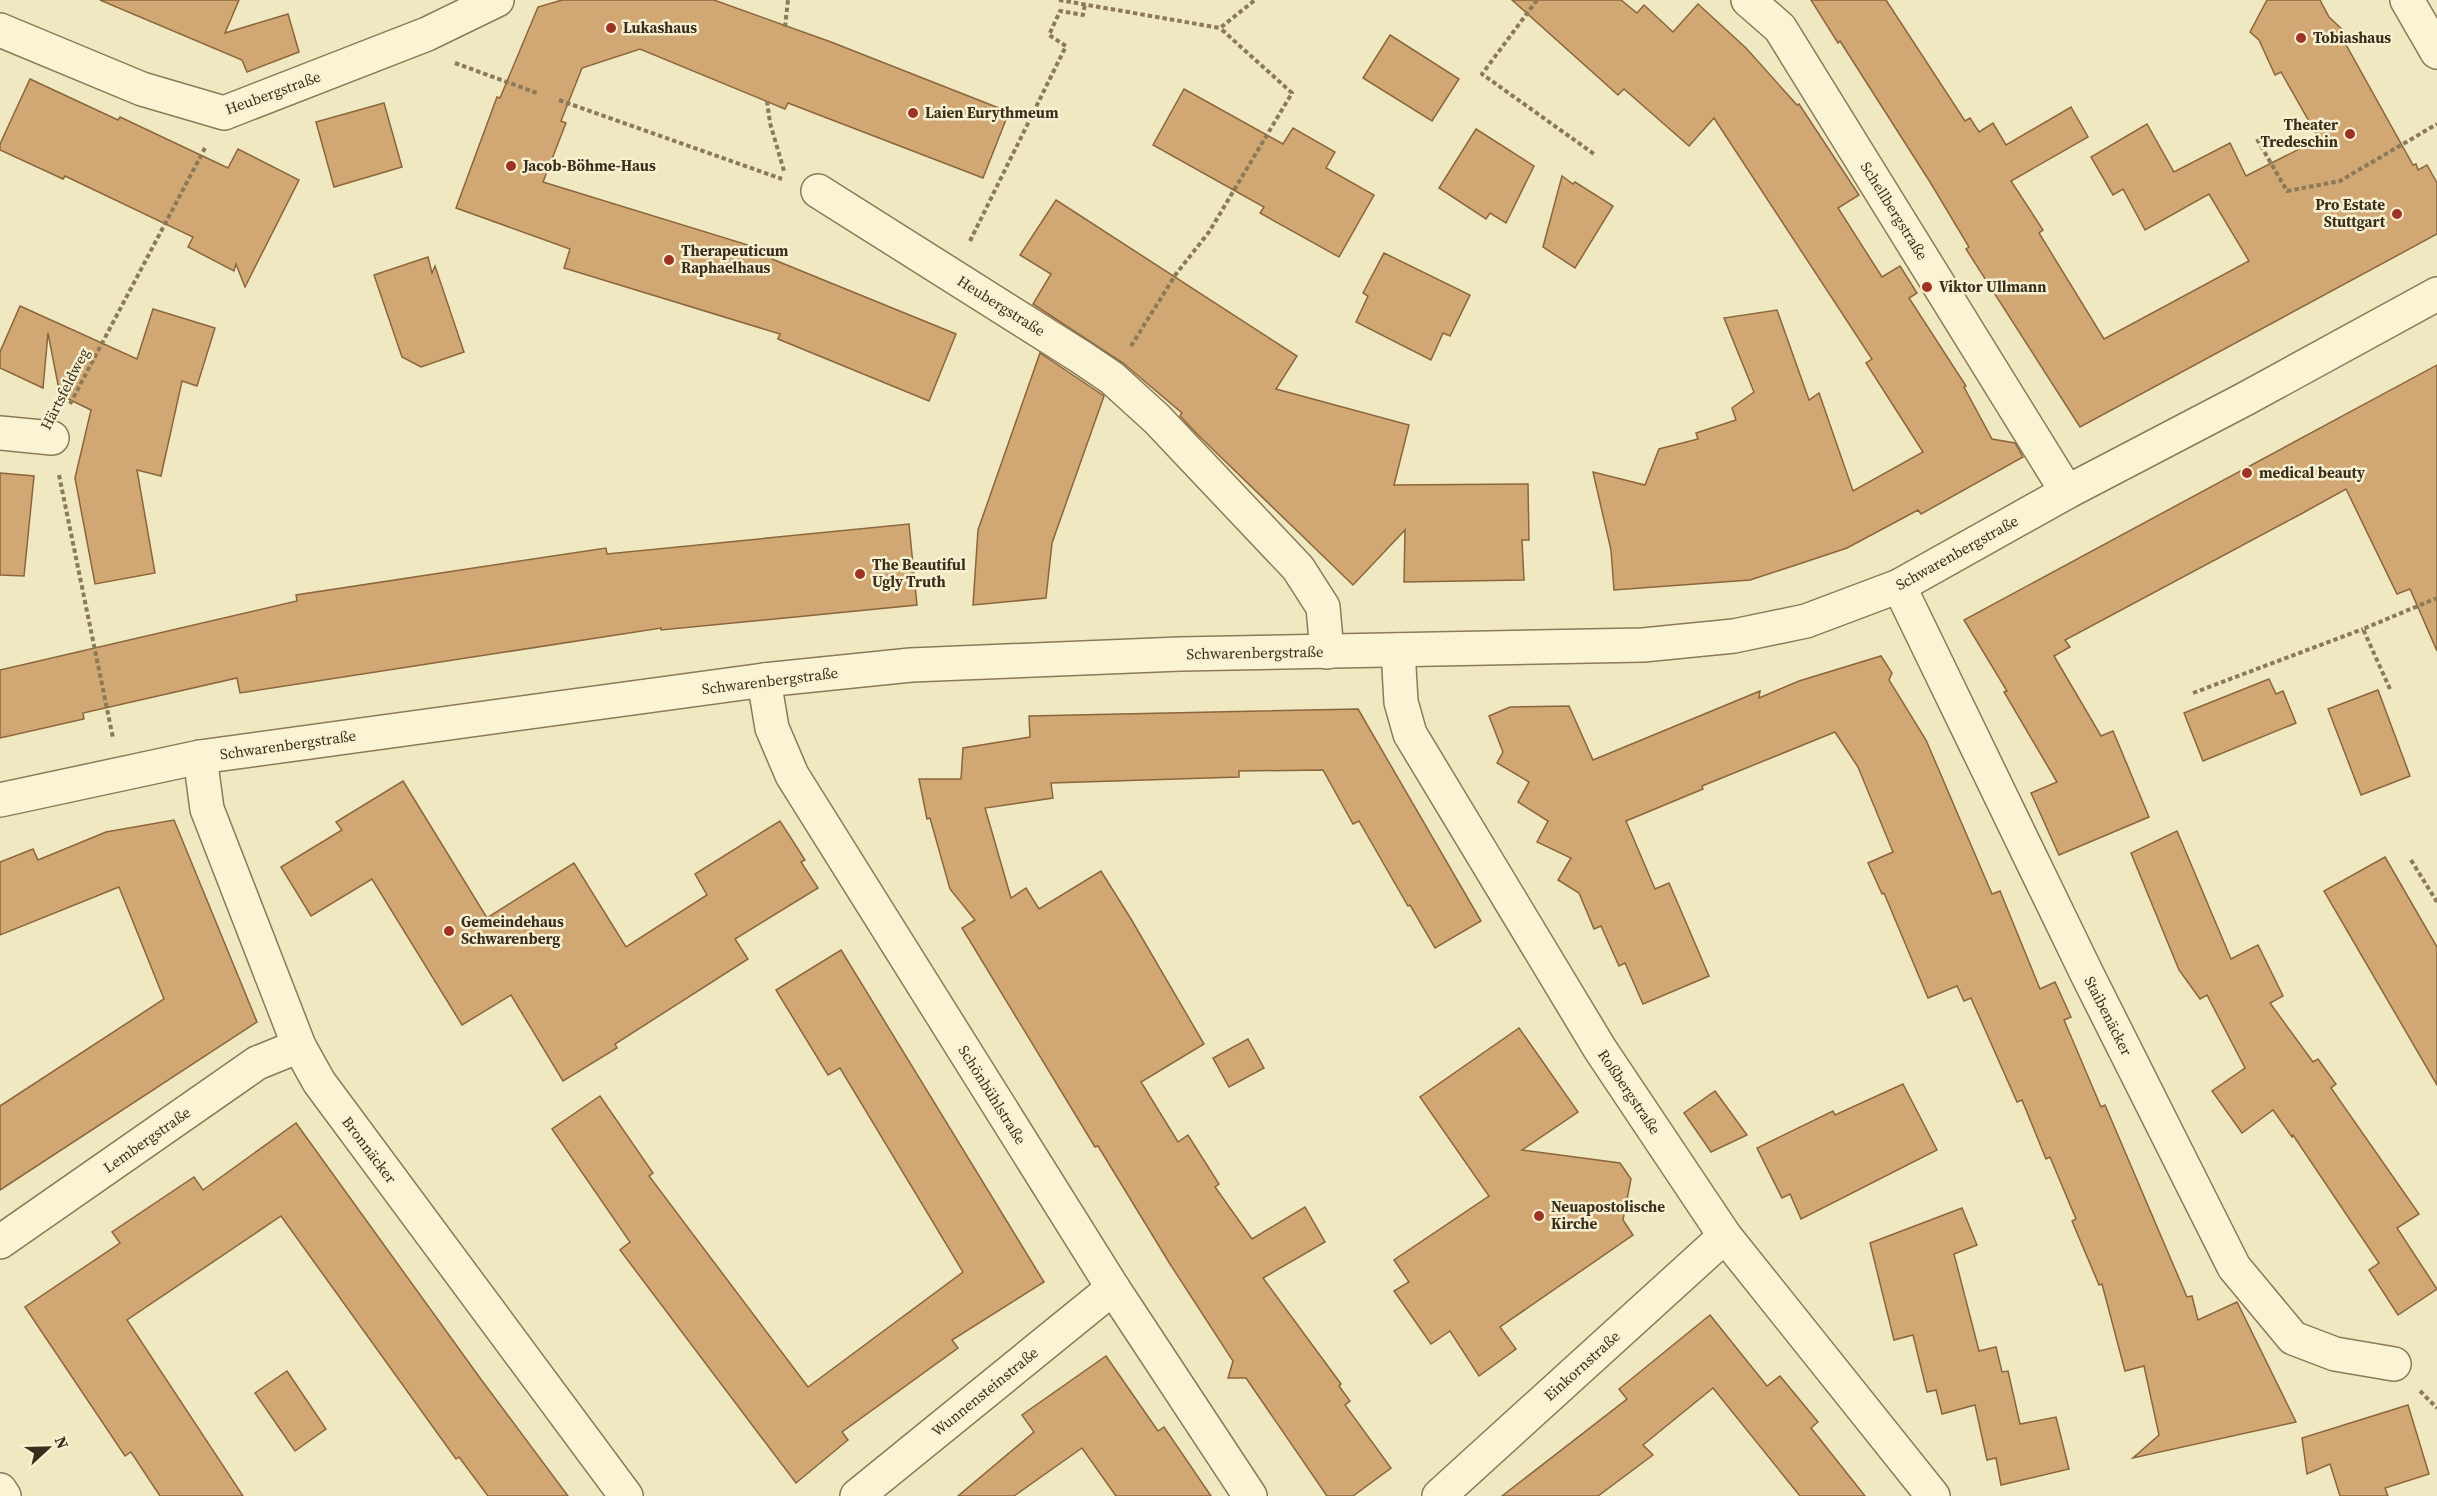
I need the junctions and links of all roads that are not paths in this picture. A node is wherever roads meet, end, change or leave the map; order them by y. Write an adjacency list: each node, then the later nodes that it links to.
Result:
1 (497, 0): 4 (street, Heubergstraße)
2 (1748, 0): 10 (street, Schellbergstraße)
3 (2407, 0): 5 (street)
4 (0, 30)
5 (2437, 52)
6 (818, 191): 13 (street, Heubergstraße)
7 (2437, 294): 10 (street, Schwarenbergstraße)
8 (0, 433): 9 (street)
9 (52, 438)
10 (2067, 492): 11 (street, Schwarenbergstraße)
11 (1899, 586): 12 (street, Schwarenbergstraße); 21 (street, Staibenäcker)
12 (1398, 650): 13 (street, Schwarenbergstraße); 18 (street, Roßbergstraße)
13 (1327, 652): 14 (street, Schwarenbergstraße)
14 (764, 680): 15 (street, Schwarenbergstraße); 20 (street, Schönbühlstraße)
15 (200, 758): 16 (street, Schwarenbergstraße); 17 (street, Bronnäcker)
16 (0, 800)
17 (300, 1046): 19 (street, Lembergstraße); 24 (street, Bronnäcker)
18 (1725, 1236): 27 (street, Einkornstraße); 28 (street, Roßbergstraße)
19 (0, 1242)
20 (1113, 1288): 25 (street, Wunnensteinstraße); 26 (street, Schönbühlstraße)
21 (2394, 1364)
22 (0, 1490): 23 (street)
23 (4, 1496)
24 (626, 1496)
25 (857, 1496)
26 (1250, 1496)
27 (1439, 1496)
28 (1933, 1496)

